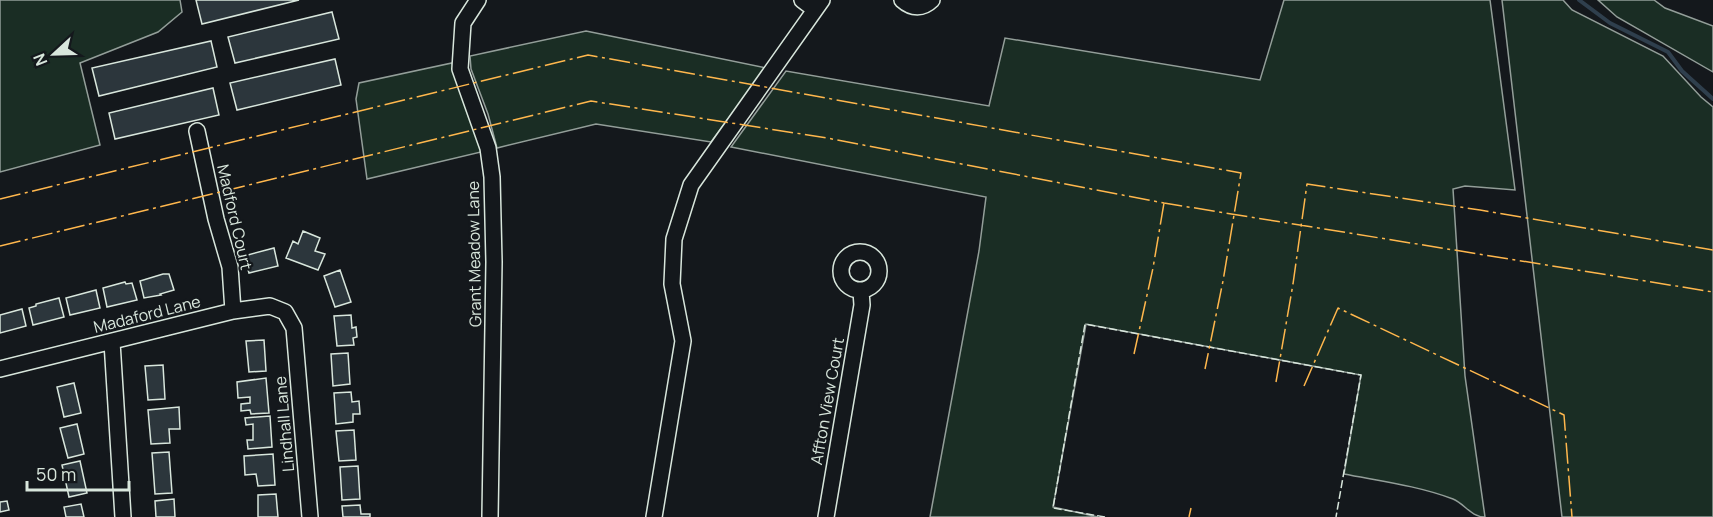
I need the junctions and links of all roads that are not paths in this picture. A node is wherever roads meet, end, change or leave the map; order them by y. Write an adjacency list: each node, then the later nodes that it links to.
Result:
1 (478, 0): 13 (street, Grant Meadow Lane)
2 (902, 0): 3 (street)
3 (932, 0)
4 (813, 3): 14 (street)
5 (197, 131): 7 (street, Madford Court)
6 (861, 291): 15 (street, Affton View Court)
7 (233, 311): 8 (street, Madaford Lane); 9 (street, Madaford Lane)
8 (294, 328): 12 (street, Lindhall Lane)
9 (112, 342): 10 (street, Madaford Lane); 11 (street)
10 (0, 369)
11 (123, 517)
12 (310, 517)
13 (490, 517)
14 (654, 517)
15 (826, 517)

